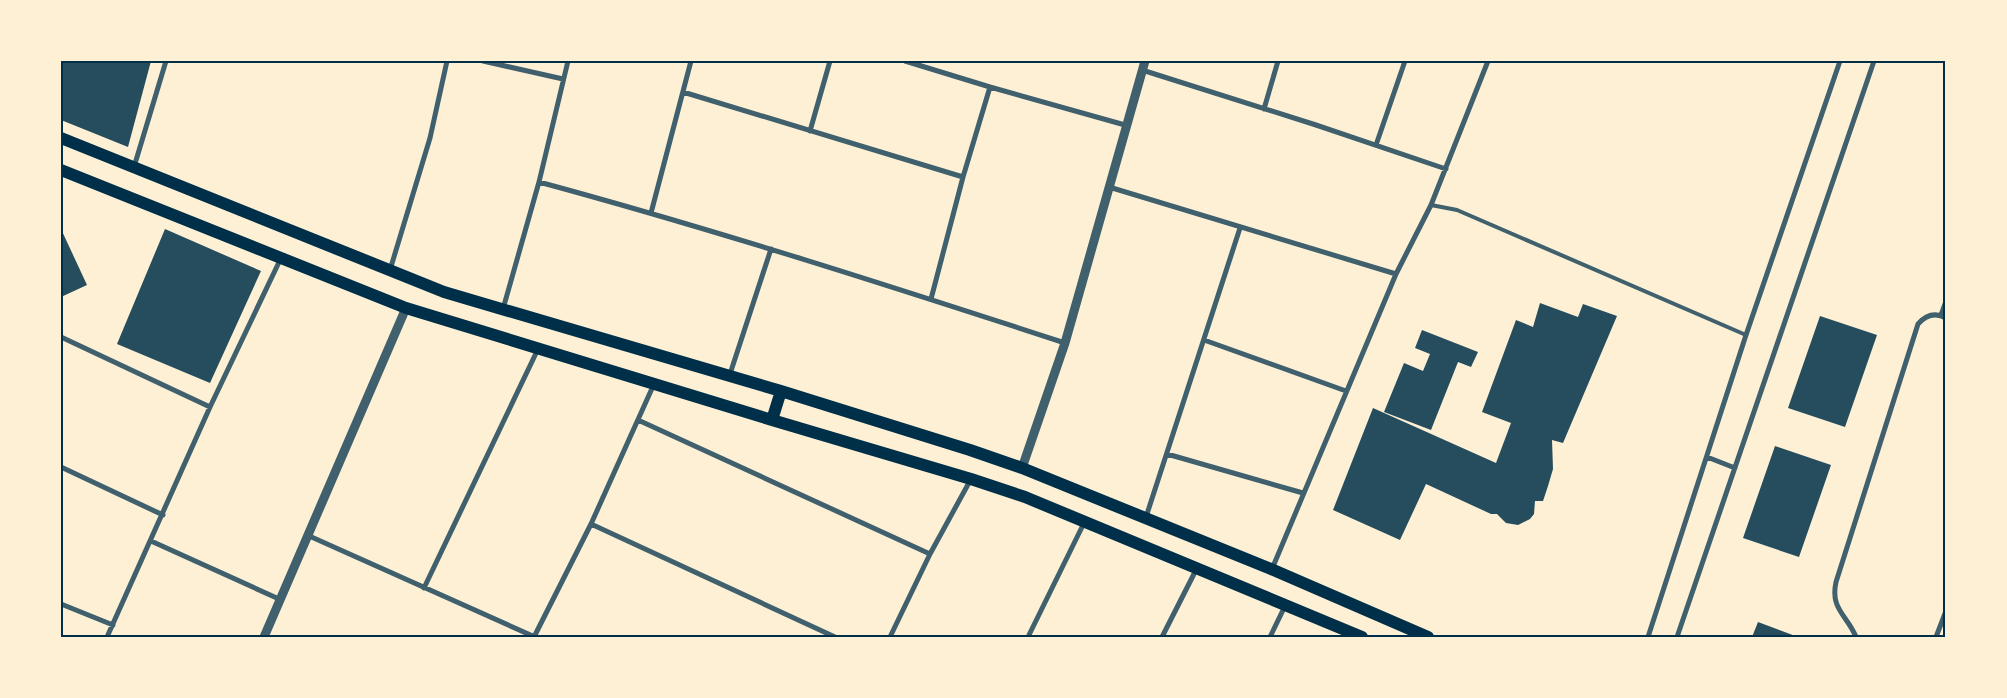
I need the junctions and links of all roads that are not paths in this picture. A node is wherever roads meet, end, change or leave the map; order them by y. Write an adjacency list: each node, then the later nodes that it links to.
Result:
1 (166, 61): 22 (street)
2 (447, 61): 33 (street)
3 (483, 61): 14 (street)
4 (568, 61): 14 (street)
5 (691, 61): 16 (street)
6 (830, 61): 19 (street)
7 (905, 61): 15 (street)
8 (1278, 61): 17 (street)
9 (1405, 61): 21 (street)
10 (1488, 61): 23 (street)
11 (1840, 61): 40 (street)
12 (1874, 61): 56 (street)
13 (1143, 66): 17 (street); 18 (street)
14 (562, 79): 26 (street)
15 (990, 87): 18 (street); 25 (street)
16 (683, 92): 19 (street); 29 (street)
17 (1264, 108): 21 (street)
18 (1126, 125): 27 (street)
19 (810, 131): 25 (street)
20 (61, 138): 22 (main road)
21 (1376, 146): 23 (street)
22 (134, 167): 33 (main road)
23 (1446, 169): 28 (street)
24 (61, 170): 32 (main road)
25 (964, 177): 35 (street)
26 (539, 182): 29 (street); 38 (street)
27 (1108, 187): 30 (street); 43 (street)
28 (1431, 205): 34 (street); 40 (lane)
29 (651, 213): 31 (street)
30 (1240, 228): 34 (street); 42 (street)
31 (771, 249): 35 (street); 45 (street)
32 (282, 258): 37 (main road); 49 (street)
33 (390, 270): 38 (main road)
34 (1396, 274): 48 (street)
35 (931, 299): 43 (street)
36 (1946, 301): 39 (street)
37 (406, 308): 44 (main road); 63 (street)
38 (503, 309): 45 (main road)
39 (1943, 316): 86 (street)
40 (1746, 335): 53 (street)
41 (61, 337): 49 (street)
42 (1204, 340): 48 (street); 52 (street)
43 (1065, 342): 55 (street)
44 (539, 348): 46 (main road); 68 (street)
45 (729, 376): 47 (main road)
46 (655, 384): 50 (street); 51 (main road)
47 (781, 391): 51 (main road); 55 (main road)
48 (1346, 391): 58 (street)
49 (210, 406): 59 (street)
50 (638, 420): 62 (street); 65 (street)
51 (772, 420): 57 (main road)
52 (1167, 454): 58 (street); 60 (street)
53 (1707, 457): 56 (street); 84 (street)
54 (61, 467): 59 (street)
55 (1022, 468): 60 (main road)
56 (1735, 468): 85 (street)
57 (971, 479): 61 (main road); 65 (street)
58 (1303, 493): 67 (street)
59 (163, 515): 64 (street)
60 (1146, 518): 67 (main road)
61 (1085, 521): 66 (main road); 79 (street)
62 (591, 524): 76 (street); 77 (street)
63 (307, 535): 68 (street); 69 (street)
64 (151, 541): 69 (street); 73 (street)
65 (930, 554): 78 (street)
66 (1197, 567): 71 (main road); 80 (street)
67 (1271, 569): 83 (main road)
68 (424, 588): 76 (street)
69 (279, 599): 75 (street)
70 (61, 604): 73 (street)
71 (1286, 605): 81 (street); 82 (main road)
72 (1946, 611): 87 (street)
73 (113, 624): 74 (street)
74 (107, 637)
75 (264, 637)
76 (534, 637)
77 (836, 637)
78 (890, 637)
79 (1028, 637)
80 (1162, 637)
81 (1270, 637)
82 (1362, 637)
83 (1428, 637)
84 (1648, 637)
85 (1677, 637)
86 (1856, 637)
87 (1936, 637)

